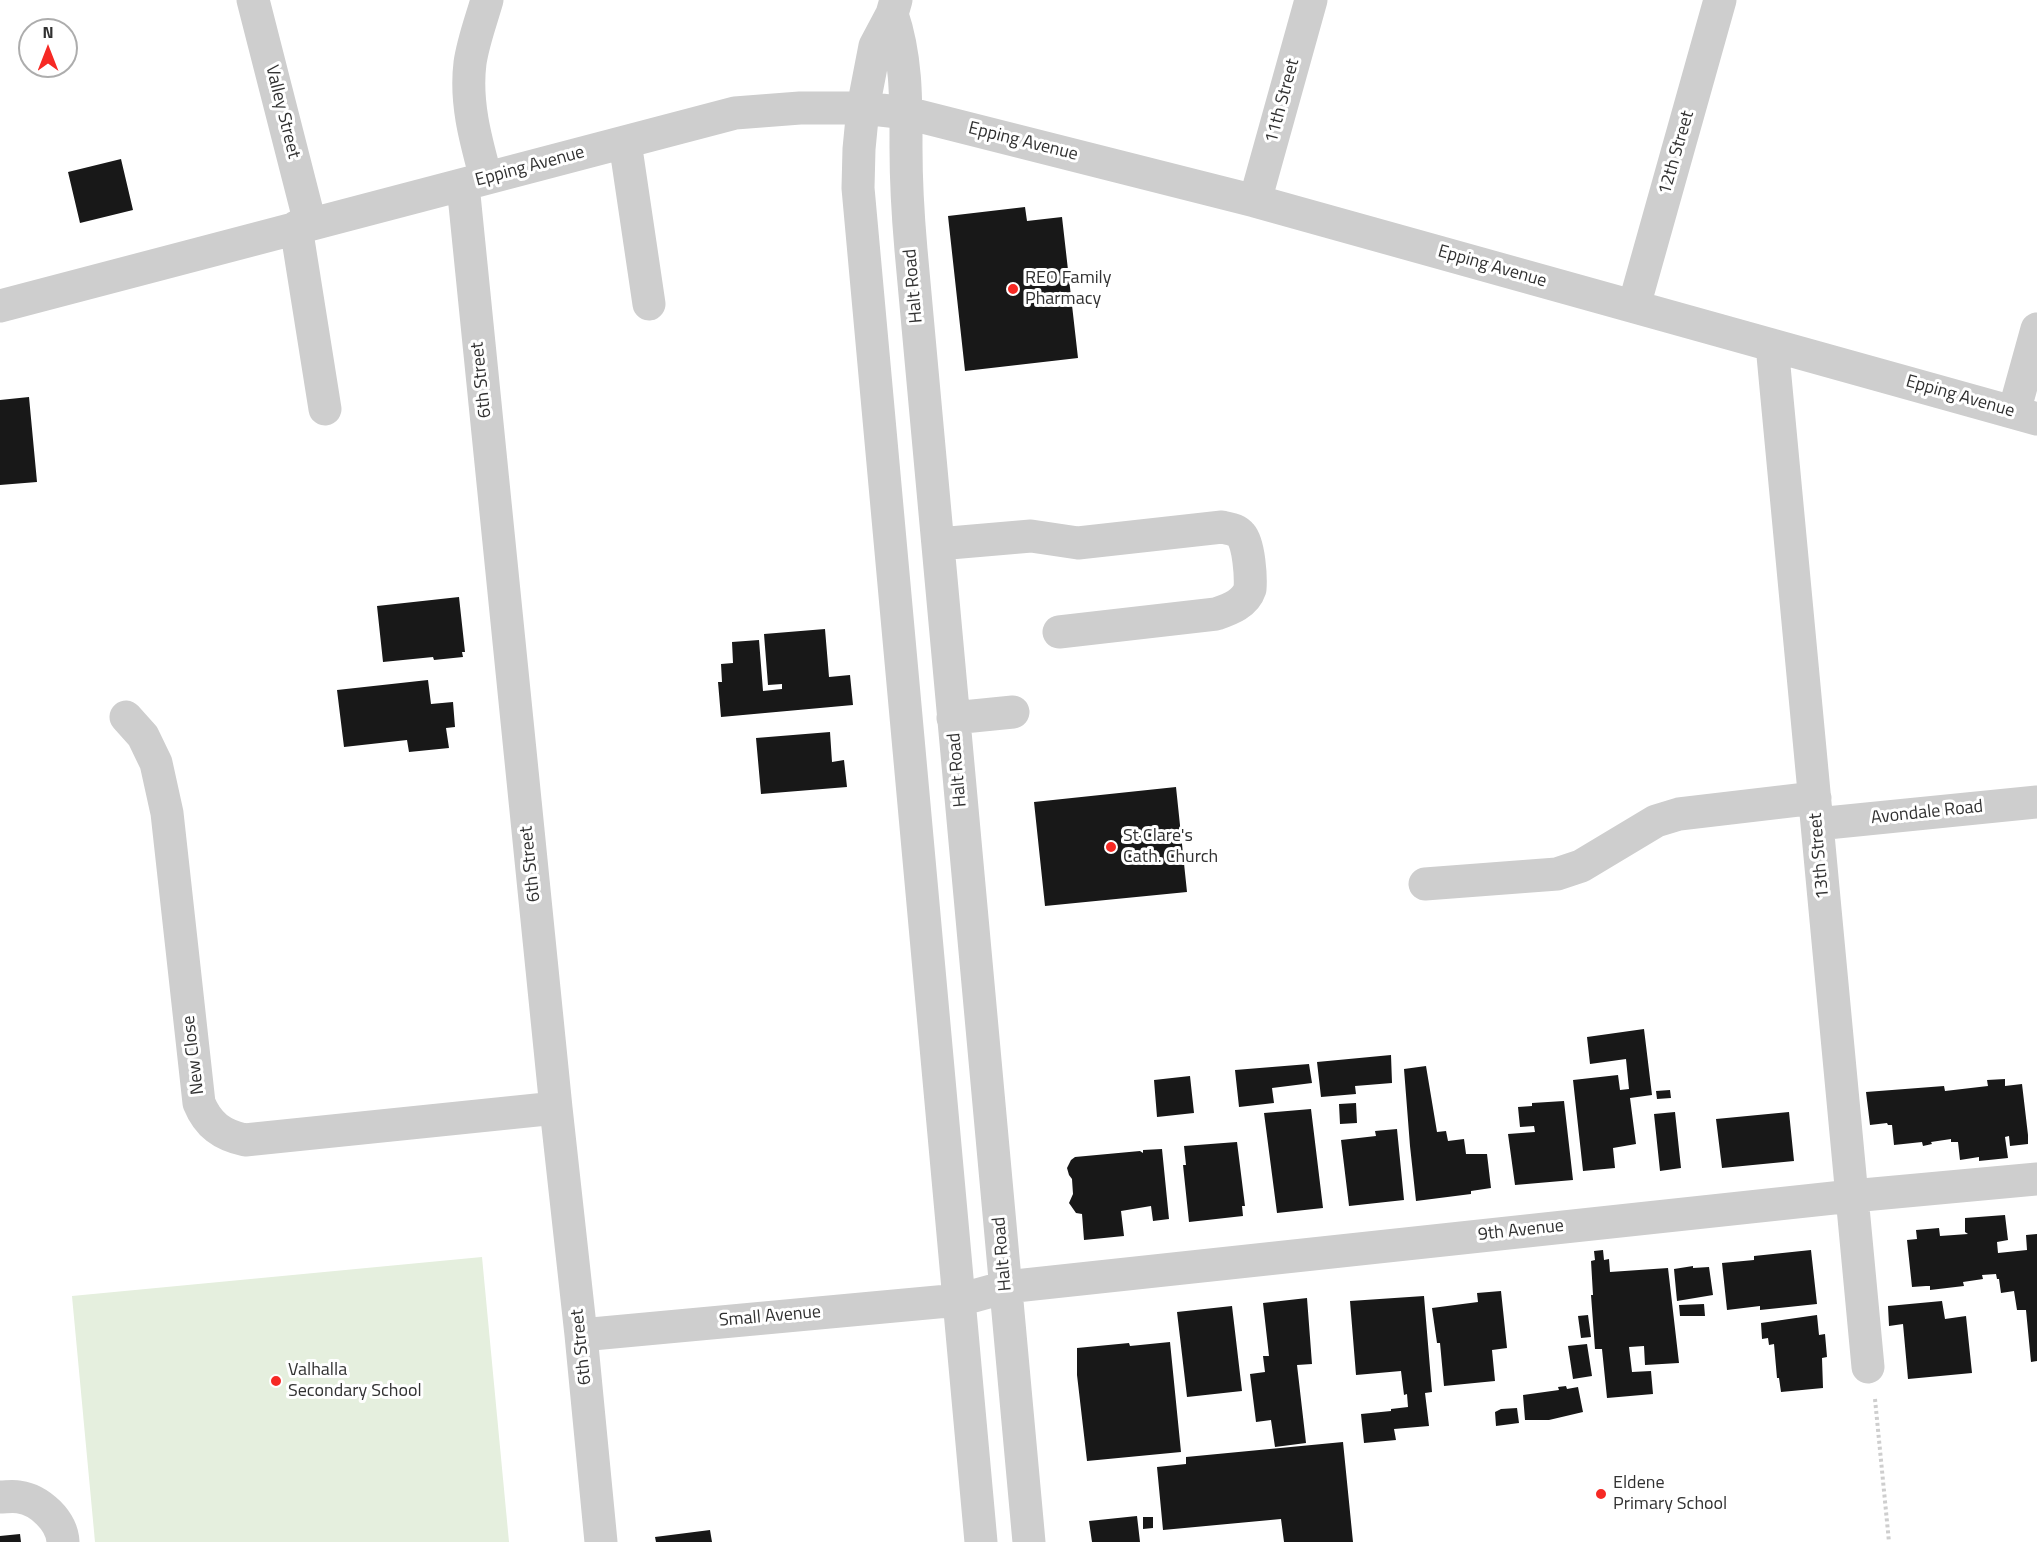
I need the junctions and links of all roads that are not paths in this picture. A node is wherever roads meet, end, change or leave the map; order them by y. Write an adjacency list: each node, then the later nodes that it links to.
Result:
1 (253, 0): 11 (street, Valley Street)
2 (487, 0): 9 (street, 6th Street)
3 (1311, 0): 10 (street, 11th Street)
4 (1720, 0): 14 (street, 12th Street)
5 (894, 7): 6 (street); 7 (street, Halt Road)
6 (863, 108): 7 (street, Epping Avenue); 8 (street, Epping Avenue); 31 (street)
7 (907, 113): 10 (street, Epping Avenue); 19 (street, Halt Road)
8 (625, 142): 9 (street, Epping Avenue); 12 (street)
9 (474, 182): 11 (street, Epping Avenue); 27 (street, 6th Street)
10 (1255, 201): 14 (street, Epping Avenue)
11 (303, 225): 13 (street, Epping Avenue); 17 (street, Valley Street)
12 (649, 304)
13 (0, 306)
14 (1634, 306): 16 (street, Epping Avenue)
15 (2037, 329): 18 (street)
16 (1772, 345): 18 (street, Epping Avenue); 25 (street, 13th Street)
17 (325, 409)
18 (2025, 416)
19 (938, 544): 20 (street); 23 (street, Halt Road)
20 (1059, 632)
21 (1013, 712): 23 (street)
22 (126, 717): 27 (street, New Close)
23 (953, 718): 30 (street, Halt Road)
24 (2037, 802): 25 (street, Avondale Road)
25 (1816, 811): 26 (street, Avondale Road); 29 (street, 13th Street)
26 (1425, 884)
27 (556, 1108): 32 (street, 6th Street)
28 (2037, 1179): 29 (street, 9th Avenue)
29 (1852, 1196): 30 (street, 9th Avenue); 33 (street, 13th Street)
30 (1005, 1287): 31 (street, 9th Avenue); 38 (street, Halt Road)
31 (959, 1300): 32 (street, Small Avenue); 37 (street)
32 (581, 1335): 36 (street, 6th Street)
33 (1868, 1366)
34 (0, 1497): 35 (street)
35 (63, 1542)
36 (601, 1542)
37 (981, 1542)
38 (1029, 1542)

